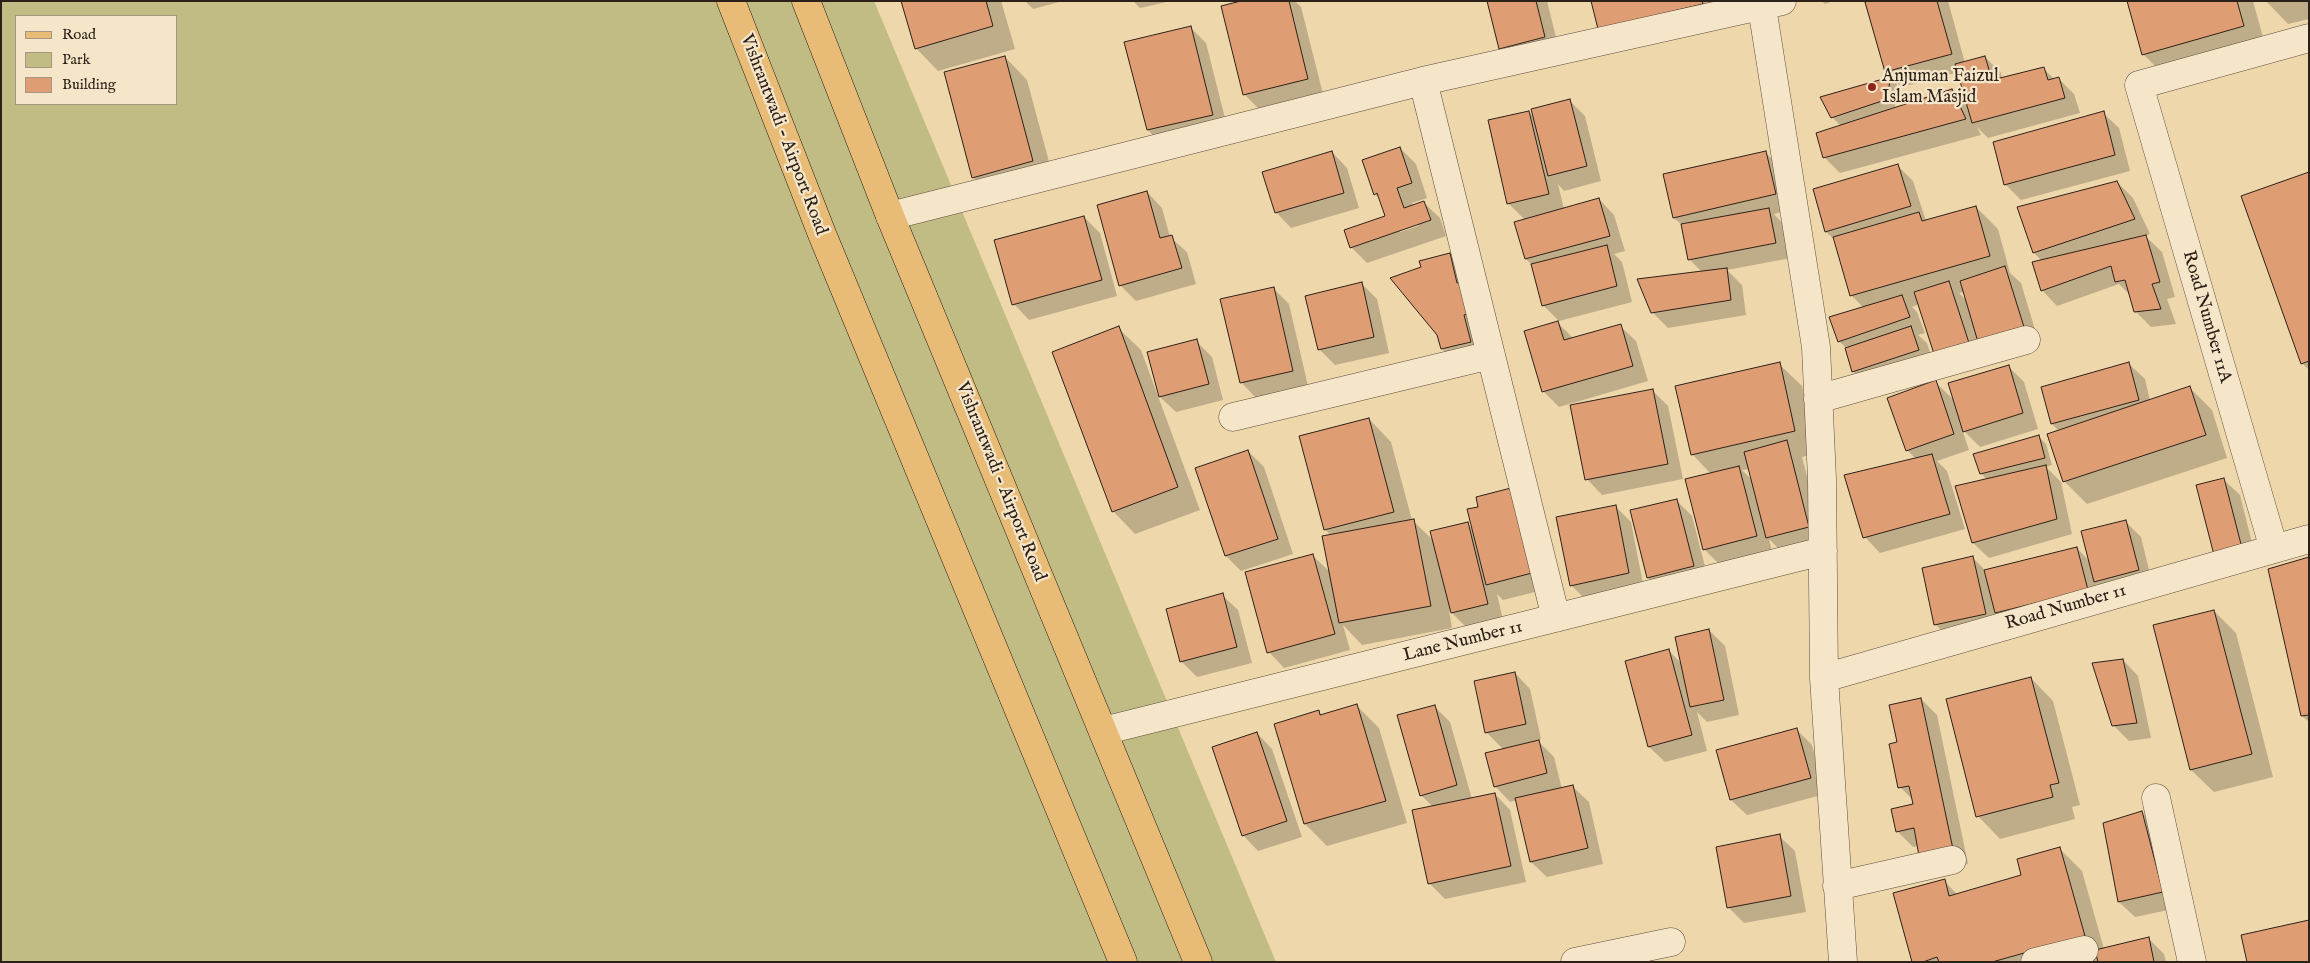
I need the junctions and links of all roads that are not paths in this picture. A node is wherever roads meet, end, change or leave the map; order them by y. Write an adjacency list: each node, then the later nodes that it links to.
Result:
1 (731, 1): 22 (main road, Vishrantwadi - Airport Road)
2 (806, 1): 6 (main road, Vishrantwadi - Airport Road)
3 (1768, 3): 5 (street); 9 (street)
4 (2309, 38): 12 (street, Road Number 11A)
5 (1423, 81): 6 (street); 8 (street)
6 (890, 216): 16 (main road, Vishrantwadi - Airport Road)
7 (2026, 340): 9 (street)
8 (1491, 355): 10 (street); 14 (street)
9 (1818, 399): 13 (street)
10 (1233, 417)
11 (2309, 539): 12 (street, Road Number 11)
12 (2274, 549): 15 (street, Road Number 11)
13 (1823, 551): 14 (street, Lane Number 11); 15 (street)
14 (1556, 618): 16 (street, Lane Number 11)
15 (1824, 678): 19 (street)
16 (1103, 731): 23 (main road, Vishrantwadi - Airport Road)
17 (2156, 798): 27 (street)
18 (1952, 860): 19 (street)
19 (1837, 886): 25 (street)
20 (1671, 942): 24 (street)
21 (2084, 950): 26 (street)
22 (1123, 962)
23 (1198, 962)
24 (1575, 962)
25 (1842, 962)
26 (2035, 962)
27 (2192, 962)

